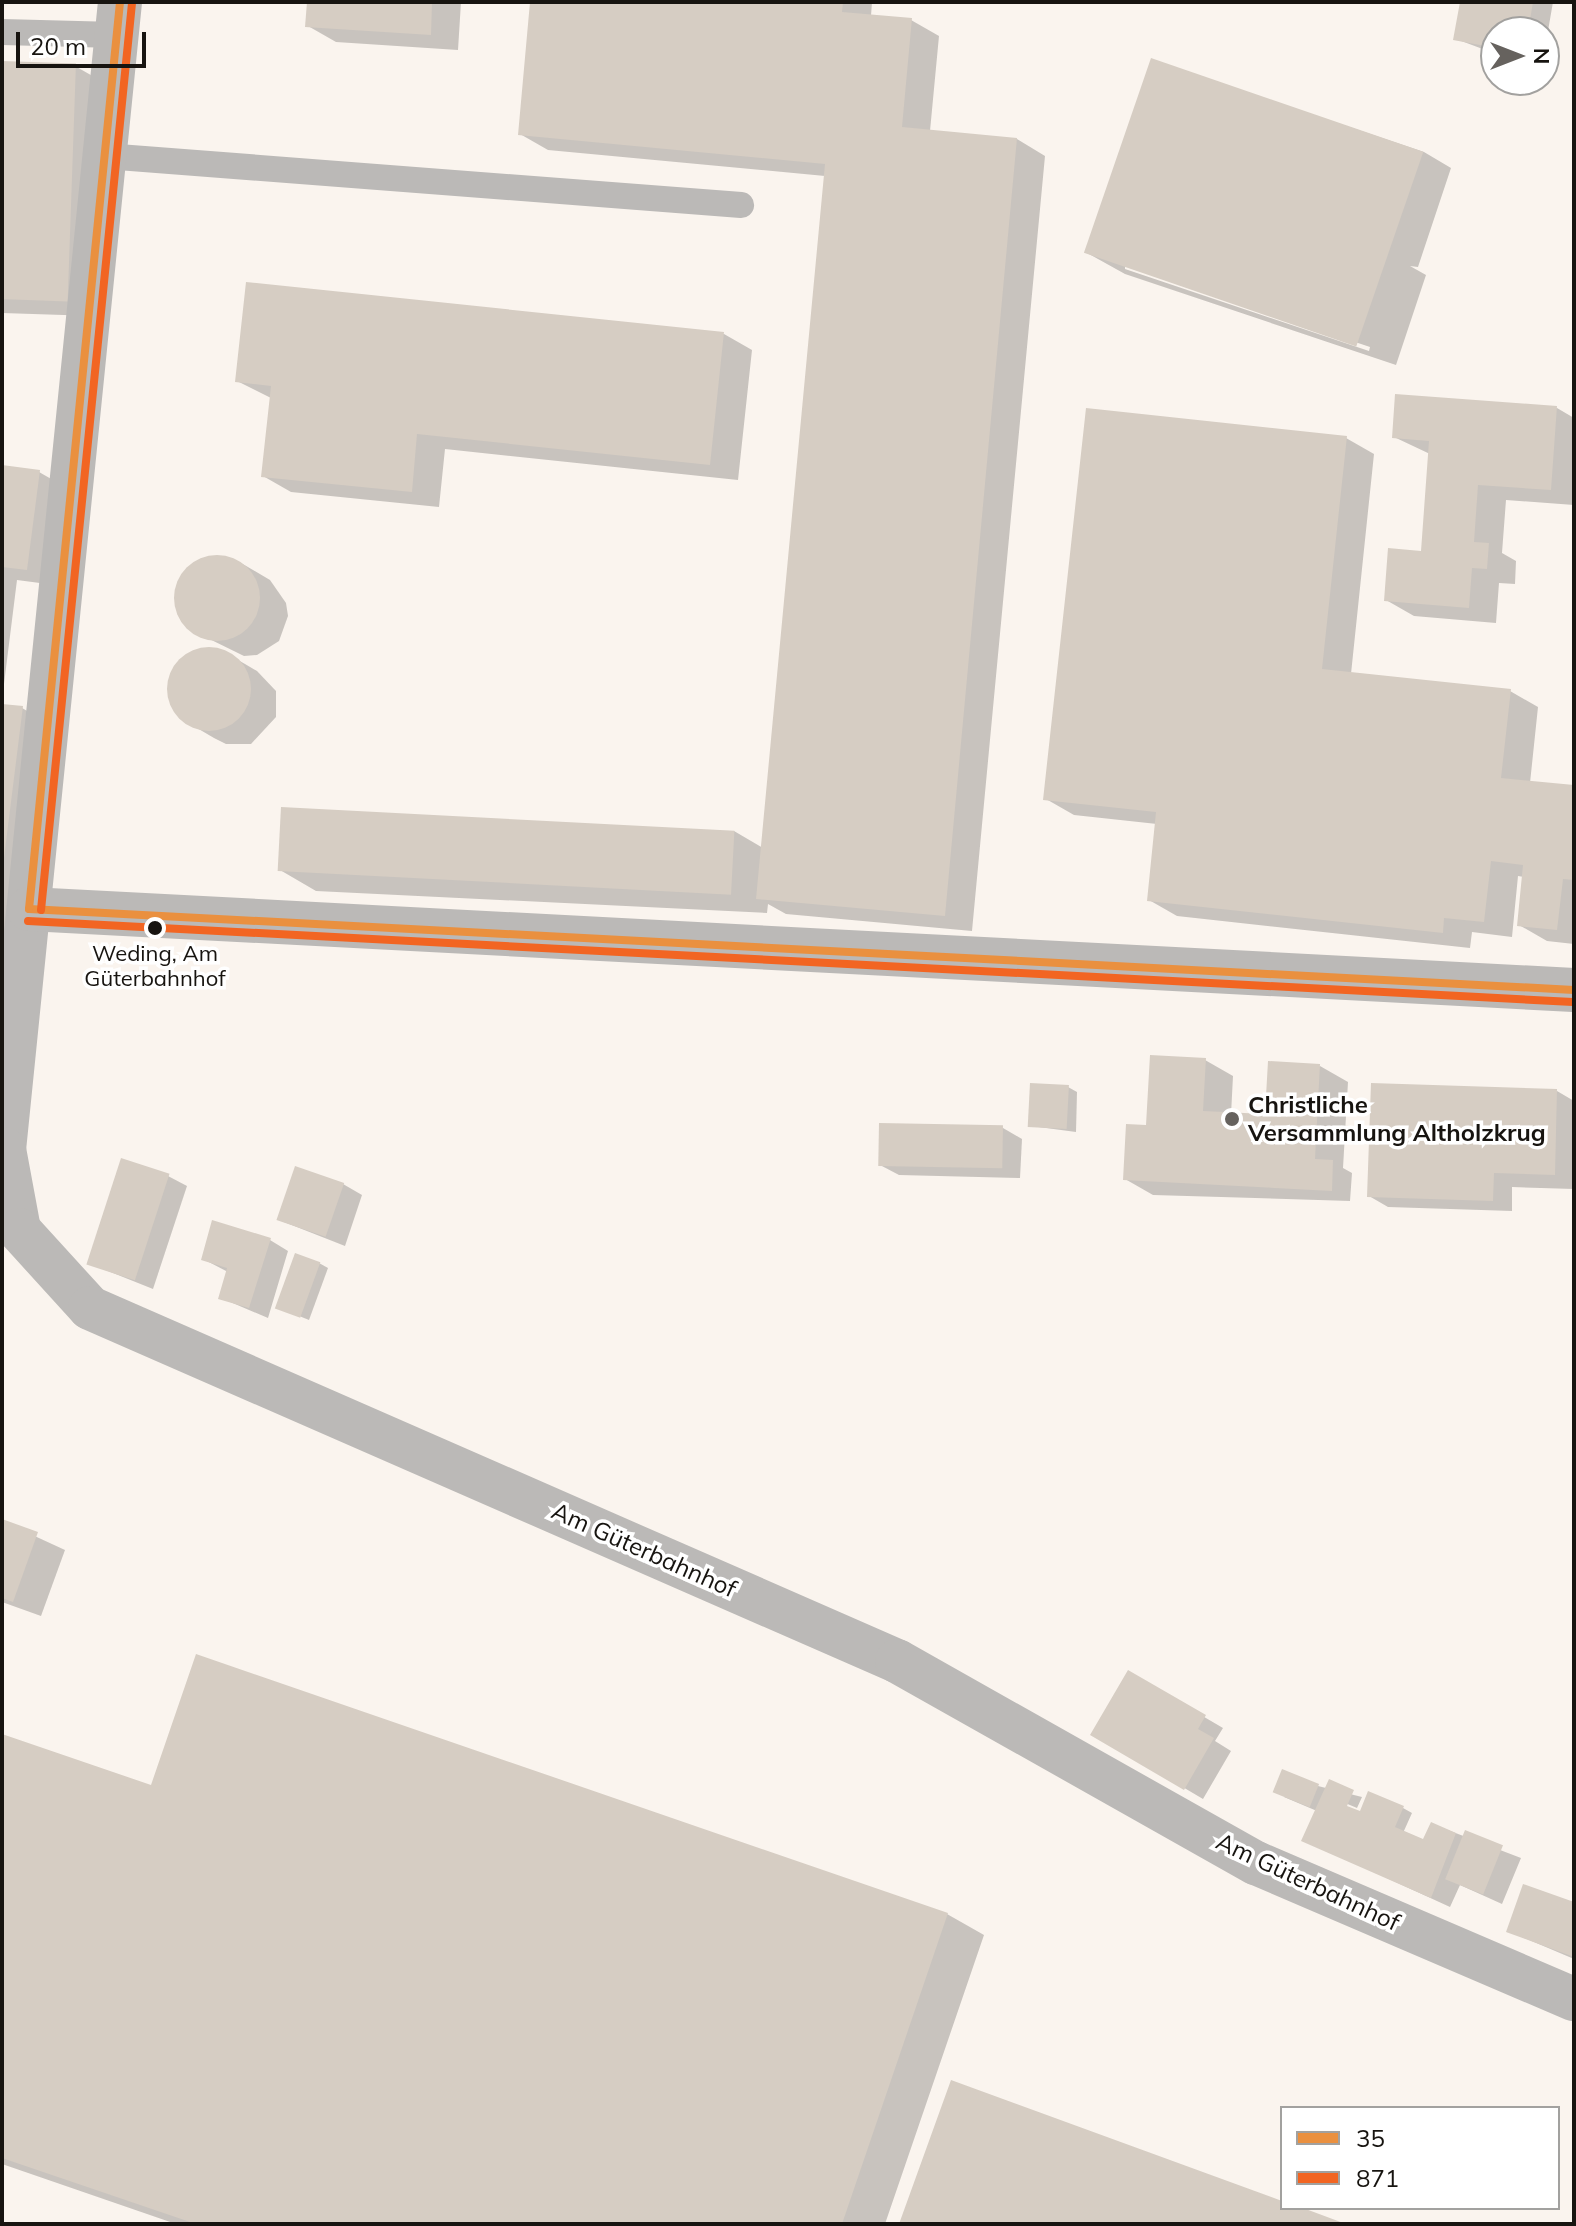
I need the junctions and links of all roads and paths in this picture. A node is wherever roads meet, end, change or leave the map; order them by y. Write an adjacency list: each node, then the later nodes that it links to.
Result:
1 (118, 18): 2 (lane); 3 (street, Am Güterbahnhof)
2 (2, 32)
3 (105, 156): 4 (lane); 5 (street, Am Güterbahnhof)
4 (741, 205)
5 (29, 909): 6 (street); 7 (street, Am Güterbahnhof)
6 (1574, 990)
7 (1574, 1999)

